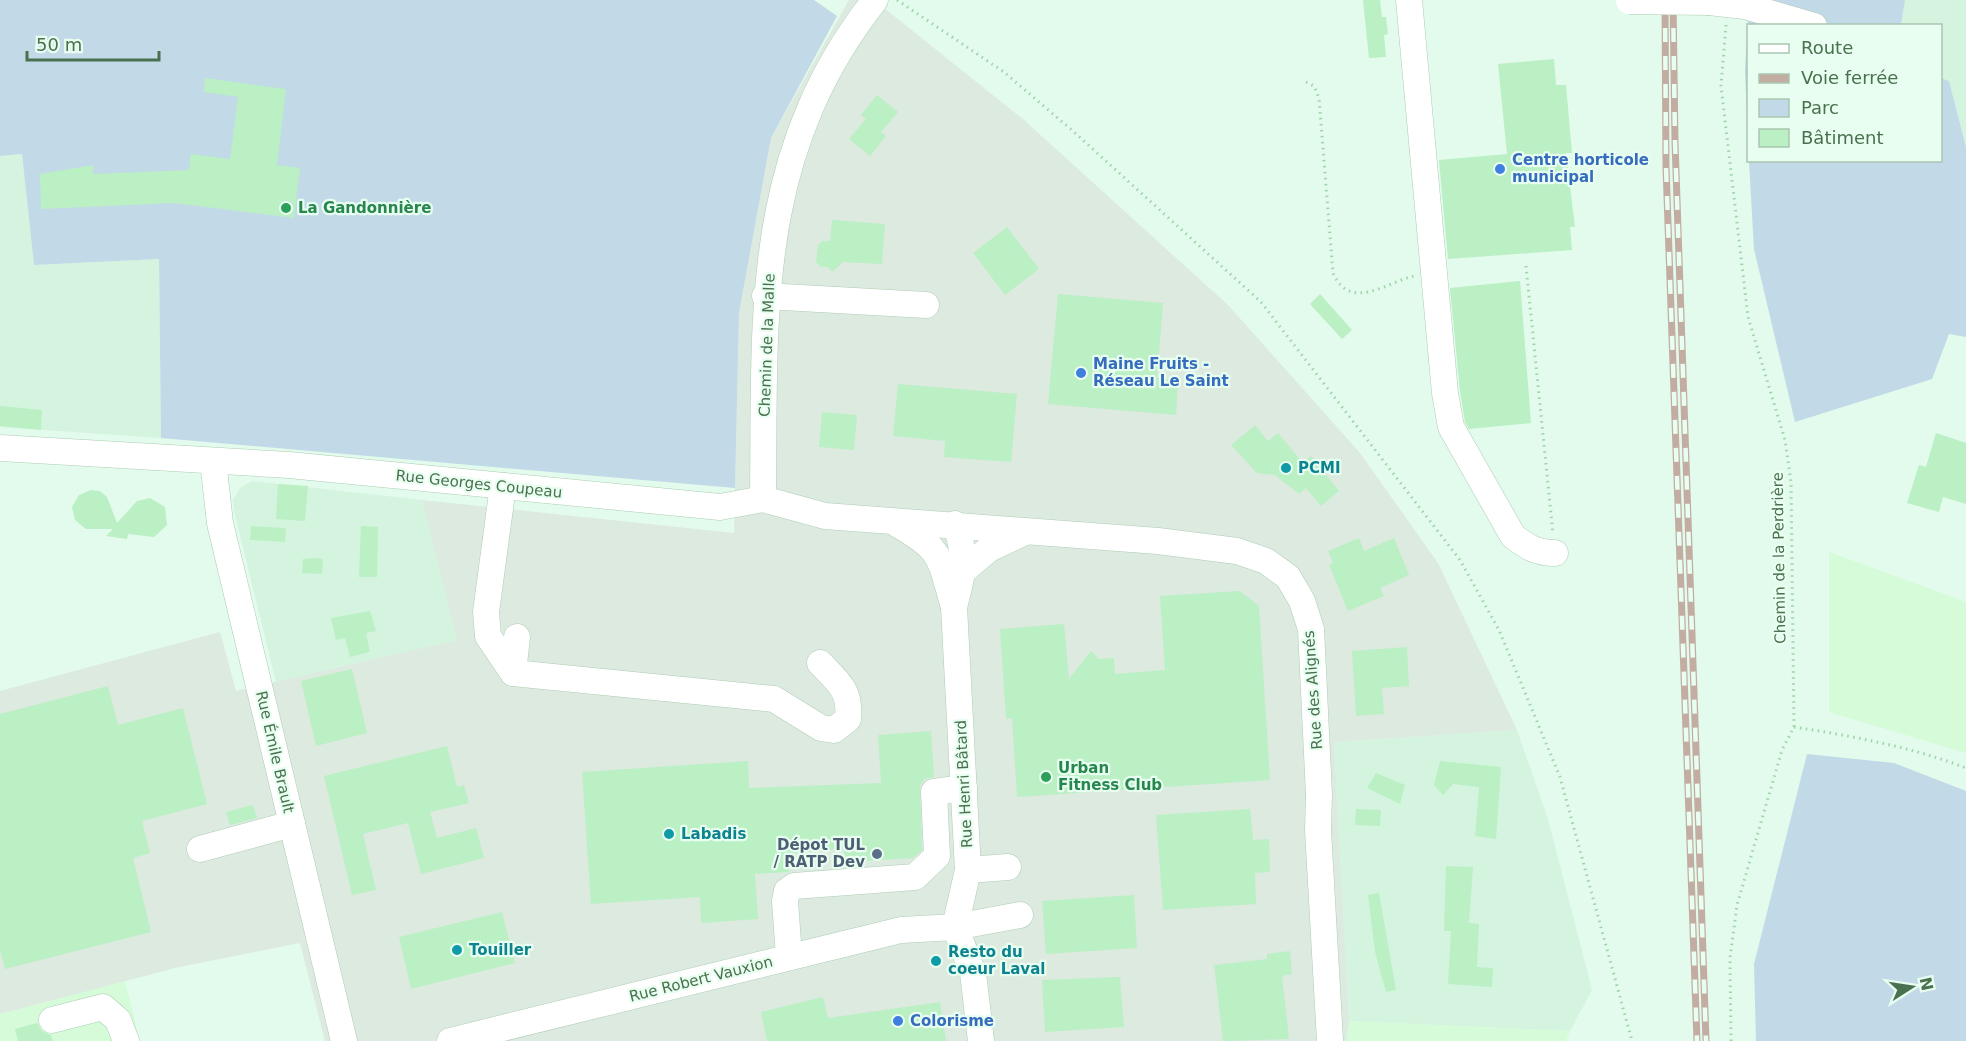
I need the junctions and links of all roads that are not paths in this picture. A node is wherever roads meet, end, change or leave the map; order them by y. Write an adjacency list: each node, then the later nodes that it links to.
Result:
1 (1409, 0): 16 (street)
2 (1622, 0): 3 (street)
3 (1629, 1): 5 (street, bridge)
4 (873, 2): 6 (street, Chemin de la Malle)
5 (1806, 24)
6 (765, 296): 7 (street); 11 (street, Chemin de la Malle)
7 (926, 305)
8 (0, 448): 9 (street, Rue Georges Coupeau)
9 (213, 461): 10 (street, Rue Georges Coupeau); 23 (street, Rue Émile Brault)
10 (503, 486): 11 (street, Rue Georges Coupeau); 21 (street)
11 (763, 499): 12 (street, Rue Georges Coupeau)
12 (894, 522): 13 (street, Rue Georges Coupeau); 15 (street)
13 (955, 524): 14 (street, Rue des Alignés); 17 (street)
14 (1026, 531): 17 (street); 35 (street, Rue des Alignés)
15 (927, 542): 17 (street); 18 (street)
16 (1555, 553)
17 (964, 560): 18 (street, Rue Henri Bâtard)
18 (954, 607): 22 (street, Rue Henri Bâtard)
19 (517, 637): 21 (street)
20 (820, 663): 21 (street)
21 (513, 673)
22 (964, 788): 26 (street, Rue Henri Bâtard); 29 (street)
23 (292, 824): 24 (street); 32 (street, Rue Émile Brault)
24 (200, 849)
25 (1008, 867): 26 (street)
26 (968, 870): 28 (street, Rue Henri Bâtard)
27 (1020, 915): 28 (street, Rue Robert Vauxion)
28 (955, 927): 29 (street, Rue Robert Vauxion); 34 (street)
29 (789, 957): 33 (street, Rue Robert Vauxion)
30 (52, 1020): 31 (street)
31 (126, 1041)
32 (344, 1041)
33 (450, 1041)
34 (981, 1041)
35 (1330, 1041)

